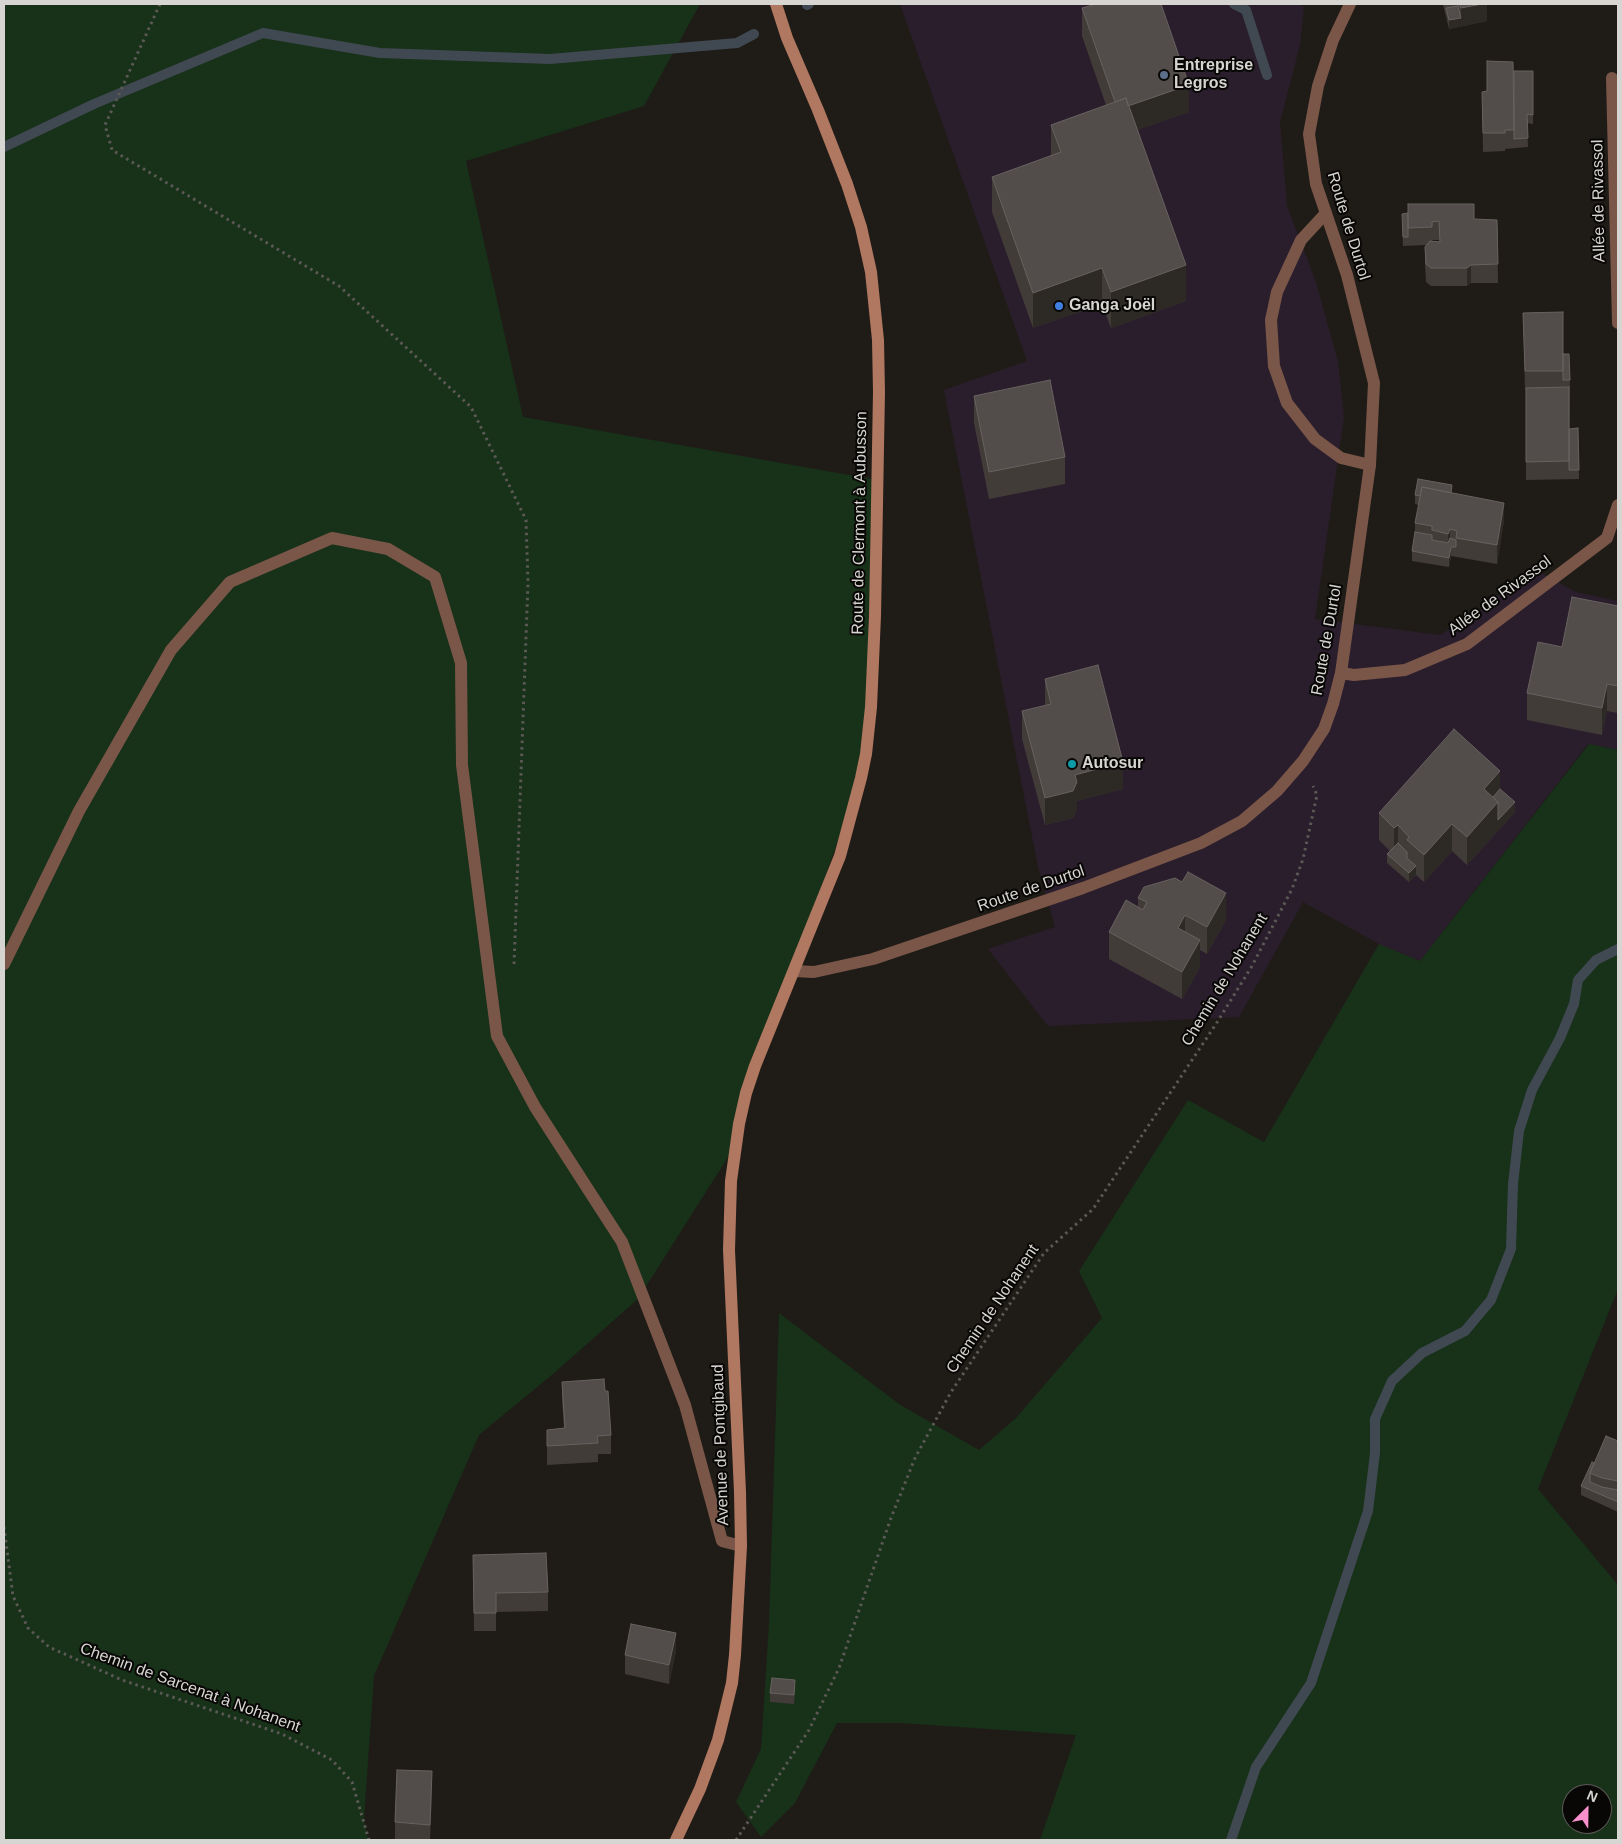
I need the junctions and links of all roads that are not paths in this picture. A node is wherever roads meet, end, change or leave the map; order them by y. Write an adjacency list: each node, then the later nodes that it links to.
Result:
1 (776, 4): 10 (main road, Route de Clermont à Aubusson)
2 (1350, 4): 4 (street, Route de Durtol)
3 (1612, 78): 5 (street, Allée de Rivassol)
4 (1326, 213): 6 (street, Route de Durtol); 6 (street)
5 (1618, 323)
6 (1370, 465): 8 (street, Route de Durtol)
7 (1618, 505): 8 (street, Allée de Rivassol)
8 (1340, 673): 10 (street, Route de Durtol)
9 (4, 964): 12 (street)
10 (794, 971): 11 (main road, Route de Clermont à Aubusson)
11 (766, 1043): 12 (main road, Avenue de Pontgibaud)
12 (741, 1546): 13 (main road, Avenue de Pontgibaud)
13 (676, 1840)

